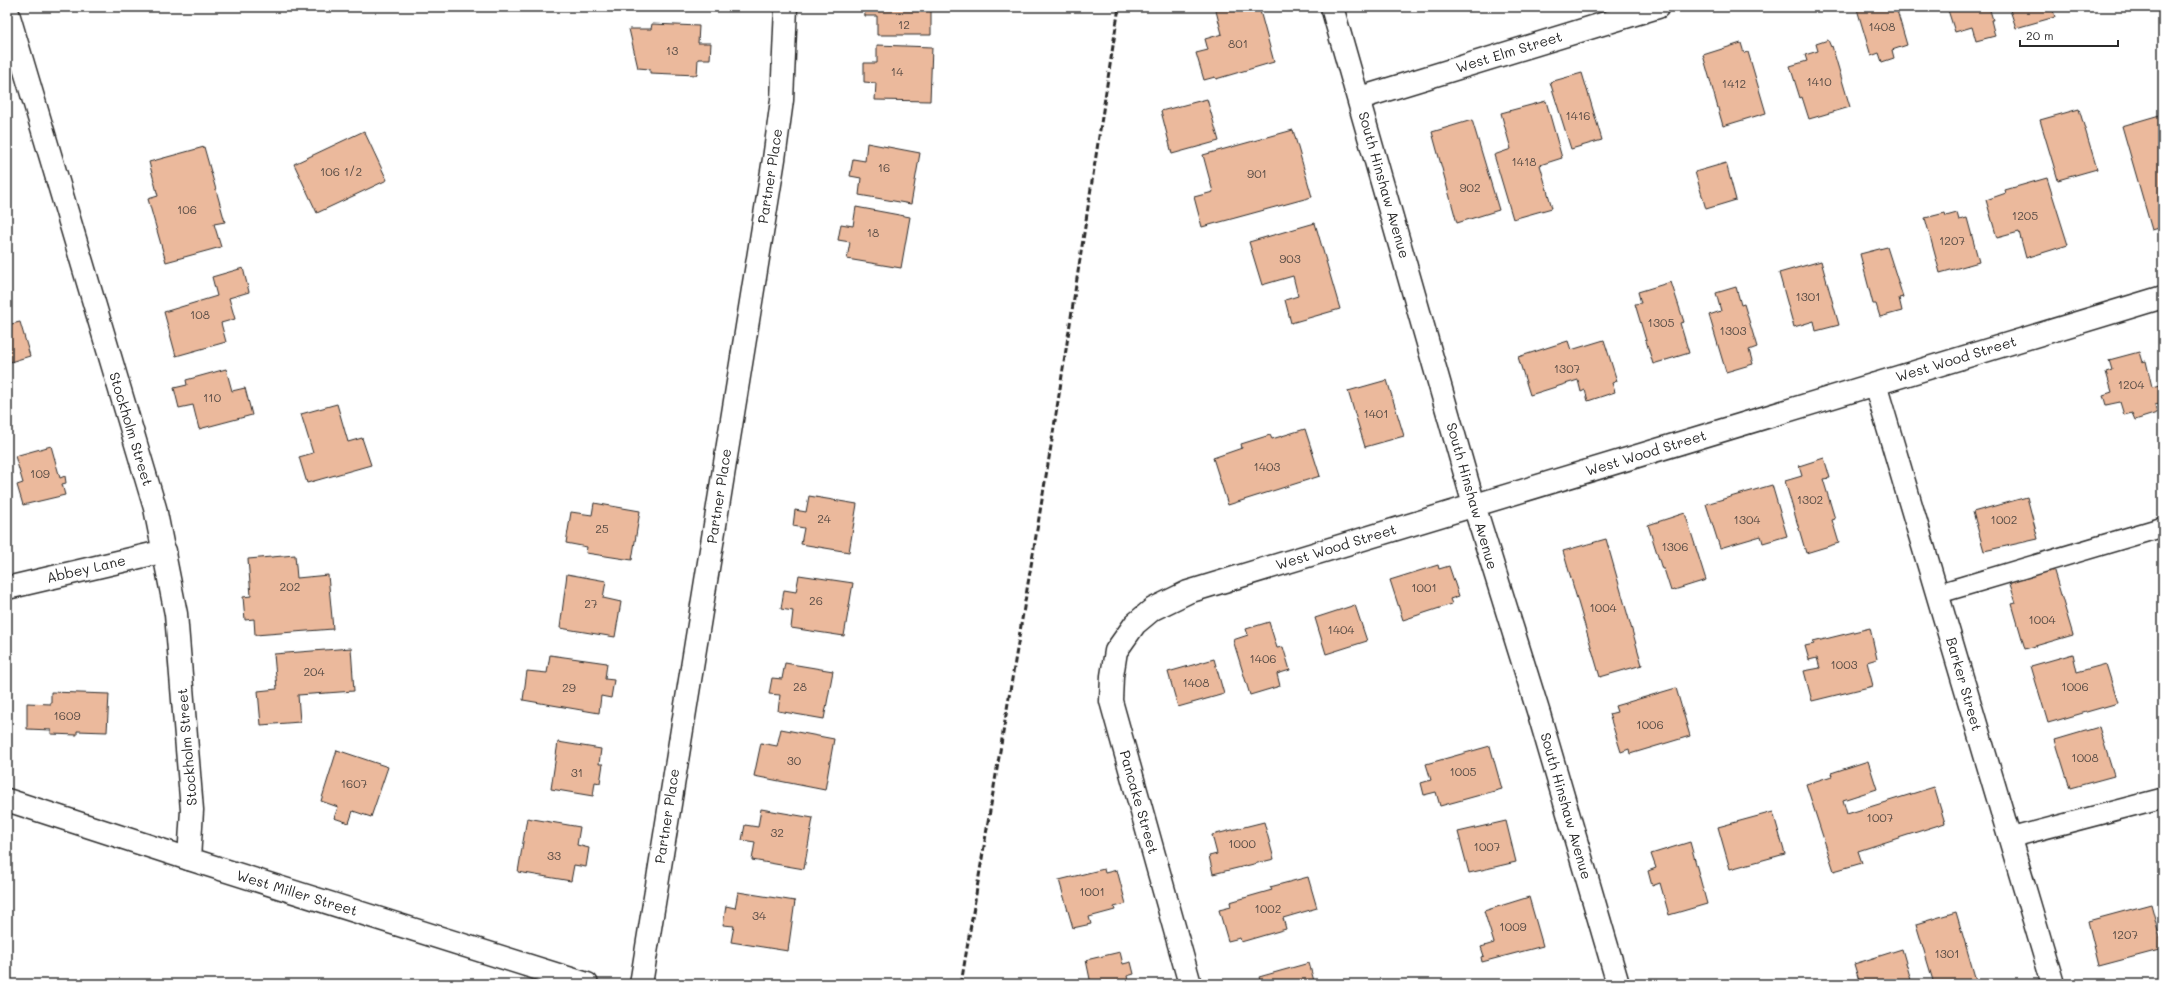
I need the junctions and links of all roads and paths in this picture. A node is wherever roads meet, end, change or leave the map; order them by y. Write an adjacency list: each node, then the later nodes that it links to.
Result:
1 (786, 7): 20 (street, Partner Place)
2 (1332, 7): 5 (street, South Hinshaw Avenue)
3 (1658, 7): 5 (street, West Elm Street)
4 (7, 10): 10 (street, Stockholm Street)
5 (1360, 98): 8 (street, South Hinshaw Avenue)
6 (2163, 297): 7 (street, West Wood Street)
7 (1875, 384): 8 (street, West Wood Street); 12 (street, Barker Street)
8 (1474, 505): 13 (street, West Wood Street); 22 (street, South Hinshaw Avenue)
9 (2163, 527): 12 (lane)
10 (165, 551): 11 (street, Abbey Lane); 17 (street, Stockholm Street)
11 (7, 588)
12 (1937, 594): 16 (street, Barker Street)
13 (1135, 624): 21 (street, Pancake Street)
14 (2163, 798): 16 (lane)
15 (7, 800): 17 (street, West Miller Street)
16 (2010, 838): 23 (street, Barker Street)
17 (189, 859): 18 (street, West Miller Street)
18 (554, 979): 19 (street, West Miller Street)
19 (587, 984)
20 (641, 984)
21 (1190, 984)
22 (1618, 984)
23 (2053, 984)

